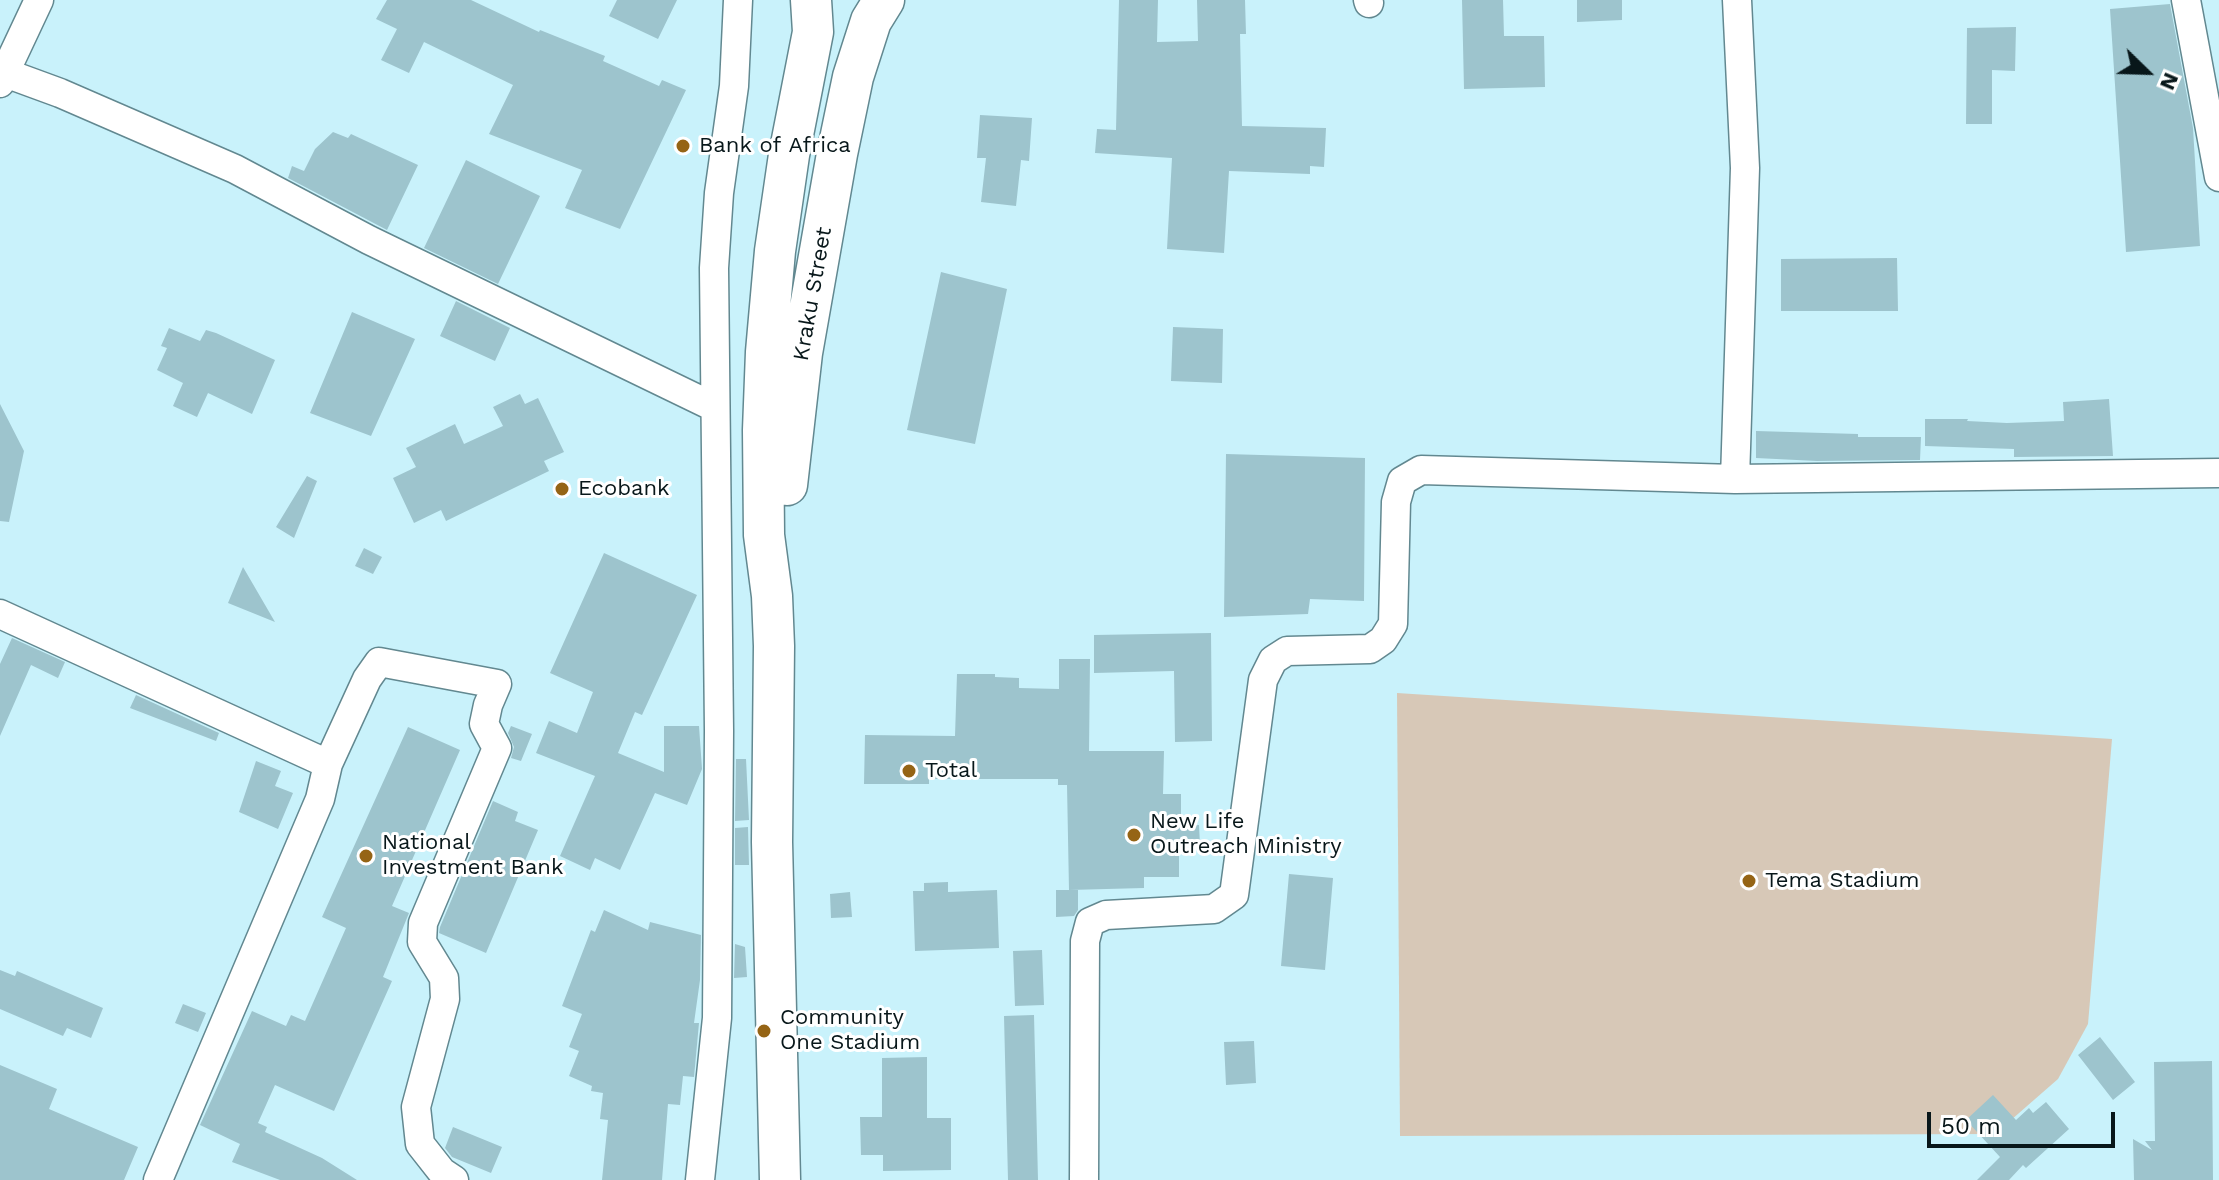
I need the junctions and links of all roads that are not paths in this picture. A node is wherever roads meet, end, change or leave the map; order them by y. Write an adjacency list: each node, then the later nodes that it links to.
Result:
1 (39, 0): 7 (street)
2 (738, 0): 9 (street)
3 (811, 0): 12 (main road, Kraku Street)
4 (884, 0): 12 (main road, Kraku Street)
5 (1737, 0): 11 (street)
6 (2186, 0): 8 (street)
7 (1, 75): 9 (street)
8 (2219, 177)
9 (714, 407): 17 (street)
10 (2219, 473): 11 (street)
11 (1735, 479): 19 (street)
12 (772, 596): 18 (main road, Kraku Street)
13 (0, 614): 14 (street)
14 (328, 764): 15 (street); 16 (street)
15 (158, 1180)
16 (454, 1180)
17 (700, 1180)
18 (780, 1180)
19 (1084, 1180)

